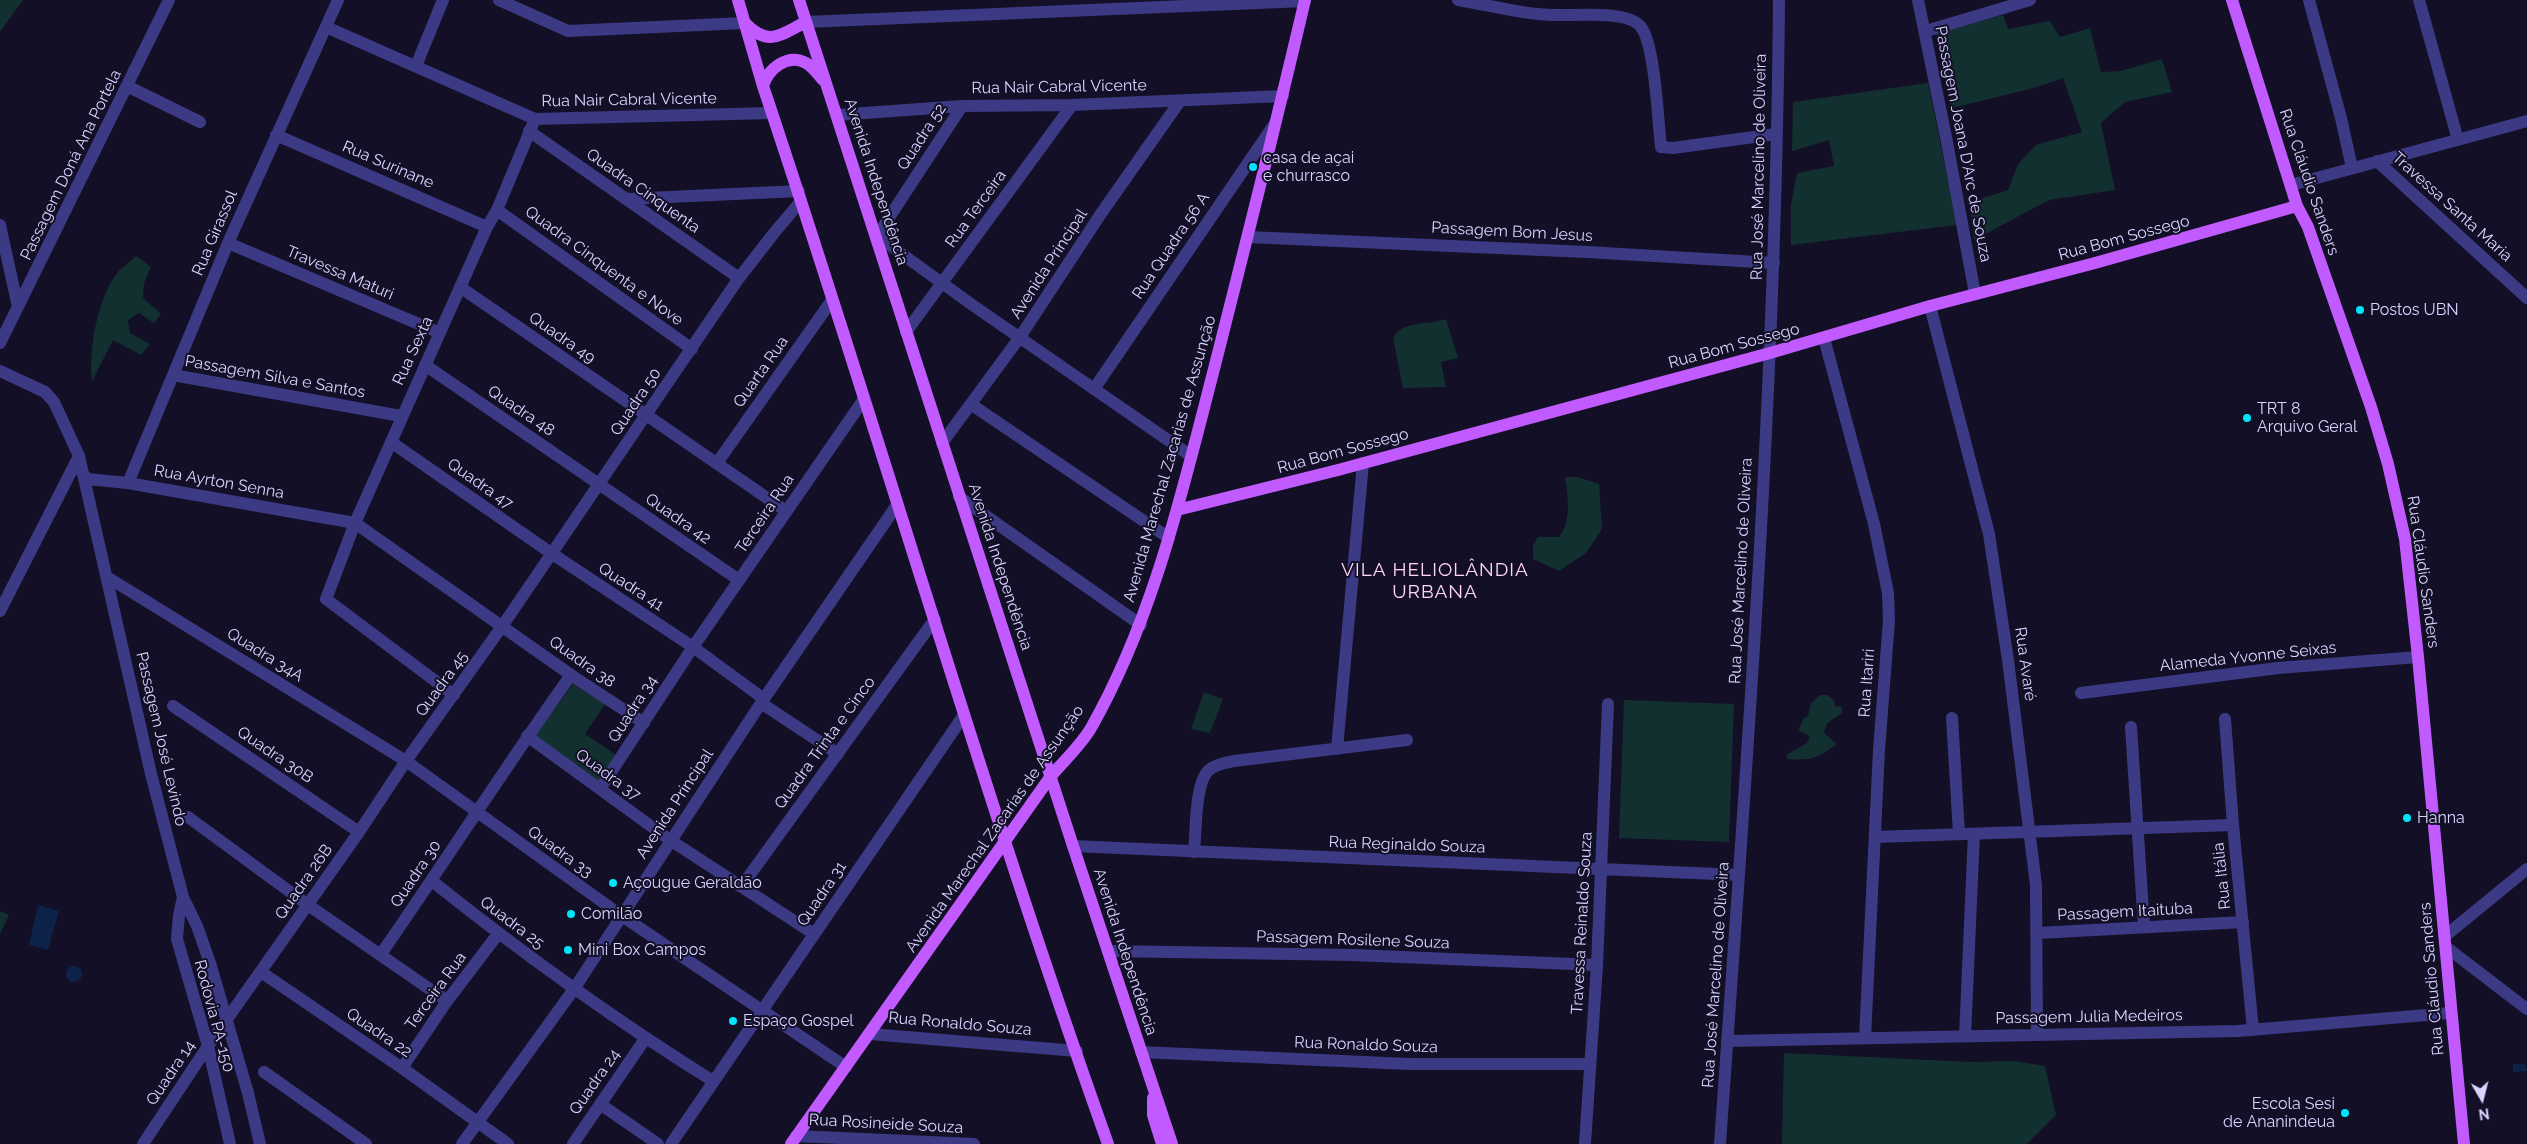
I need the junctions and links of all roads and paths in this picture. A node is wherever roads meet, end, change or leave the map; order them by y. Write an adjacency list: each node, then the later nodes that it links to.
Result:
1 (170, 0): 21 (street, Passagem Doná Ana Portela)
2 (338, 0): 17 (street, Rua Girassol)
3 (443, 0): 19 (street)
4 (499, 0): 16 (street)
5 (738, 0): 16 (main road)
6 (799, 0): 15 (main road, Avenida Independência)
7 (1305, 0): 15 (street); 23 (main road, Avenida Marechal Zacarias de Assunção)
8 (1458, 0): 34 (street)
9 (1779, 0): 34 (street, Rua José Marcelino de Oliveira)
10 (1918, 0): 18 (street, Passagem Joana D'Arc de Souza)
11 (2030, 0): 18 (street)
12 (2232, 0): 39 (main road, Rua Cláudio Sanders)
13 (2309, 0): 38 (street)
14 (2419, 0): 36 (street)
15 (806, 22): 16 (main road); 20 (main road, Avenida Independência)
16 (744, 23): 22 (main road)
17 (326, 27): 19 (street, Rua Nair Cabral Vicente); 35 (street, Rua Girassol)
18 (1926, 31): 53 (street, Passagem Joana D'Arc de Souza)
19 (416, 66): 29 (street, Rua Nair Cabral Vicente)
20 (827, 84): 22 (main road); 28 (main road, Avenida Independência)
21 (127, 86): 31 (street); 57 (street, Passagem Doná Ana Portela)
22 (763, 86): 27 (main road)
23 (1283, 96): 24 (street, Rua Nair Cabral Vicente); 32 (main road, Avenida Marechal Zacarias de Assunção)
24 (1180, 101): 25 (street, Rua Nair Cabral Vicente); 60 (street, Avenida Principal)
25 (1072, 105): 26 (street, Rua Nair Cabral Vicente); 51 (street, Rua Terceira)
26 (962, 106): 28 (street, Rua Nair Cabral Vicente); 46 (street, Quadra 52)
27 (772, 113): 29 (street, Rua Nair Cabral Vicente); 40 (main road)
28 (837, 114): 46 (main road, Avenida Independência)
29 (535, 119): 33 (street, Rua Sexta)
30 (2527, 121): 36 (street)
31 (200, 122)
32 (1276, 122): 47 (main road, Avenida Marechal Zacarias de Assunção); 68 (street, Rua Quadra 56 A)
33 (530, 131): 41 (street, Quadra Cinquenta); 43 (street, Rua Sexta)
34 (1776, 134): 49 (street, Rua José Marcelino de Oliveira)
35 (276, 135): 45 (street, Rua Surinane); 48 (street, Rua Girassol)
36 (2458, 140): 37 (street)
37 (2377, 162): 38 (street); 54 (street, Travessa Santa Maria)
38 (2352, 168): 39 (street)
39 (2291, 185): 42 (main road, Rua Cláudio Sanders)
40 (800, 196): 41 (street); 50 (street, Quadra 50); 55 (main road)
41 (626, 199): 50 (street, Quadra Cinquenta)
42 (2297, 206): 53 (main road, Rua Bom Sossego); 96 (main road, Rua Cláudio Sanders)
43 (497, 210): 45 (street, Rua Sexta); 63 (street, Quadra Cinquenta e Nove)
44 (0, 225): 57 (street)
45 (487, 227): 52 (street, Rua Sexta)
46 (877, 236): 51 (street); 58 (main road, Avenida Independência)
47 (1248, 237): 49 (street, Passagem Bom Jesus); 76 (main road, Avenida Marechal Zacarias de Assunção)
48 (228, 243): 59 (street, Travessa Maturi); 67 (street, Rua Girassol)
49 (1774, 263): 64 (street, Rua José Marcelino de Oliveira)
50 (739, 278): 63 (street, Quadra 50)
51 (942, 284): 58 (street, Rua Terceira); 60 (street)
52 (460, 287): 59 (street, Rua Sexta); 71 (street, Quadra 49)
53 (1975, 294): 56 (main road, Rua Bom Sossego)
54 (2527, 298)
55 (832, 300): 69 (main road); 78 (street, Quarta Rua)
56 (1930, 306): 61 (main road, Rua Bom Sossego); 119 (street, Rua Avaré)
57 (18, 307): 62 (street, Passagem Doná Ana Portela)
58 (906, 332): 74 (main road, Avenida Independência)
59 (440, 333): 65 (street, Rua Sexta)
60 (1020, 338): 68 (street); 70 (street, Avenida Principal)
61 (1824, 338): 64 (main road, Rua Bom Sossego); 123 (street, Rua Itariri)
62 (0, 344)
63 (692, 349): 71 (street, Quadra 50)
64 (1770, 353): 77 (main road, Rua Bom Sossego); 130 (street, Rua José Marcelino de Oliveira)
65 (426, 365): 72 (street, Rua Sexta); 81 (street, Quadra 48)
66 (0, 370): 75 (street, Passagem José Levindo)
67 (173, 374): 72 (street, Passagem Silva e Santos); 80 (street, Rua Girassol)
68 (1094, 389): 76 (street)
69 (864, 399): 83 (main road); 85 (street, Terceira Rua)
70 (972, 405): 74 (street, Avenida Principal); 87 (street)
71 (646, 415): 78 (street, Quadra 49); 81 (street, Quadra 50)
72 (401, 416): 73 (street, Rua Sexta)
73 (391, 442): 86 (street, Rua Sexta); 88 (street, Quadra 47)
74 (942, 443): 82 (main road, Avenida Independência)
75 (79, 456): 79 (street, Passagem José Levindo); 91 (street)
76 (1191, 456): 84 (main road, Avenida Marechal Zacarias de Assunção)
77 (1363, 463): 84 (main road, Rua Bom Sossego); 110 (street)
78 (717, 464): 85 (street, Quadra 49)
79 (81, 471): 80 (street, Rua Ayrton Senna); 89 (street, Passagem José Levindo)
80 (128, 483): 86 (street, Rua Ayrton Senna)
81 (599, 484): 88 (street, Quadra 50); 90 (street, Quadra 42)
82 (959, 497): 94 (street); 113 (main road, Avenida Independência)
83 (897, 505): 92 (main road); 100 (street, Avenida Principal)
84 (1177, 510): 87 (main road, Avenida Marechal Zacarias de Assunção)
85 (786, 511): 90 (street, Terceira Rua)
86 (355, 523): 93 (street, Quadra 38); 99 (street, Rua Sexta)
87 (1169, 538): 94 (main road, Avenida Marechal Zacarias de Assunção)
88 (551, 553): 93 (street, Quadra 50); 95 (street, Quadra 41)
89 (107, 577): 112 (street, Quadra 34A); 133 (street, Passagem José Levindo)
90 (739, 580): 95 (street, Terceira Rua)
91 (0, 611)
92 (935, 619): 103 (main road); 111 (street, Quadra Trinta e Cinco)
93 (503, 625): 97 (street, Quadra 38); 99 (street, Quadra 45)
94 (1141, 625): 113 (main road, Avenida Marechal Zacarias de Assunção)
95 (693, 647): 100 (street, Quadra 41); 106 (street, Quadra 34)
96 (2418, 657): 98 (street, Alameda Yvonne Seixas); 141 (main road, Rua Cláudio Sanders)
97 (571, 675): 106 (street, Quadra 38); 108 (street)
98 (2081, 693)
99 (454, 695): 112 (street, Quadra 45)
100 (763, 701): 111 (street, Quadra 41); 124 (street, Avenida Principal)
101 (1608, 704): 128 (street, Travessa Reinaldo Souza)
102 (173, 706): 120 (street, Quadra 30B)
103 (964, 715): 125 (main road); 140 (street, Quadra 31)
104 (1952, 718): 121 (street)
105 (2225, 719): 117 (street, Rua Itália)
106 (644, 723): 114 (street, Quadra 34)
107 (2131, 727): 118 (street)
108 (527, 736): 114 (street, Quadra 37); 115 (street)
109 (1407, 740): 110 (street)
110 (1337, 749): 127 (street)
111 (838, 754): 132 (street, Quadra Trinta e Cinco)
112 (406, 761): 115 (street); 120 (street, Quadra 26B)
113 (1051, 776): 125 (main road, Avenida Marechal Zacarias de Assunção); 126 (main road, Avenida Independência)
114 (600, 789): 124 (street, Quadra 37)
115 (476, 811): 131 (street, Quadra 30); 135 (street, Quadra 33)
116 (188, 817): 134 (street)
117 (2233, 825): 118 (street); 136 (street, Rua Itália)
118 (2136, 828): 119 (street); 137 (street)
119 (2031, 830): 122 (street); 138 (street, Rua Avaré)
120 (359, 832): 134 (street, Quadra 26B)
121 (1959, 833): 122 (street); 123 (street)
122 (1974, 834): 155 (street)
123 (1875, 837): 156 (street, Rua Itariri)
124 (670, 840): 132 (street, Quadra 37); 135 (street, Avenida Principal)
125 (1004, 842): 153 (main road, Avenida Marechal Zacarias de Assunção); 160 (main road)
126 (1073, 846): 127 (street, Rua Reginaldo Souza); 142 (main road, Avenida Independência)
127 (1194, 852): 128 (street, Rua Reginaldo Souza)
128 (1601, 869): 130 (street, Rua Reginaldo Souza); 144 (street, Travessa Reinaldo Souza)
129 (2527, 869): 141 (street)
130 (1739, 875): 158 (street, Rua José Marcelino de Oliveira)
131 (432, 881): 139 (street, Quadra 25); 143 (street, Quadra 30)
132 (742, 886): 140 (street, Quadra 37)
133 (183, 897): 151 (street, Passagem José Levindo); 159 (street, Rodovia PA-150)
134 (308, 905): 143 (street); 145 (street, Quadra 26B)
135 (622, 916): 146 (street, Avenida Principal); 149 (street, Quadra 33)
136 (2243, 922): 137 (street, Passagem Itaituba); 152 (street, Rua Itália)
137 (2144, 927): 138 (street, Passagem Itaituba)
138 (2038, 932): 154 (street, Rua Avaré)
139 (498, 934): 146 (street, Quadra 25); 147 (street, Terceira Rua)
140 (814, 934): 149 (street, Quadra 31)
141 (2446, 941): 148 (street); 150 (main road, Rua Cláudio Sanders)
142 (1108, 951): 144 (street, Passagem Rosilene Souza); 161 (main road, Avenida Independência)
143 (381, 954): 147 (street)
144 (1597, 964): 162 (street, Travessa Reinaldo Souza)
145 (261, 972): 151 (street, Quadra 26B); 164 (street, Quadra 22)
146 (574, 989): 157 (street); 170 (street, Avenida Principal)
147 (447, 1001): 164 (street, Terceira Rua)
148 (2527, 1009)
149 (764, 1011): 163 (street); 166 (street, Quadra 31)
150 (2450, 1013): 152 (street, Passagem Julia Medeiros); 189 (main road, Rua Cláudio Sanders)
151 (226, 1020): 159 (street, Quadra 14); 175 (street, Passagem José Levindo)
152 (2253, 1030): 154 (street, Passagem Julia Medeiros)
153 (870, 1034): 160 (street, Rua Ronaldo Souza); 163 (main road, Avenida Marechal Zacarias de Assunção)
154 (2037, 1035): 155 (street, Passagem Julia Medeiros)
155 (1965, 1036): 156 (street, Passagem Julia Medeiros)
156 (1865, 1038): 158 (street, Passagem Julia Medeiros)
157 (645, 1039): 166 (street); 168 (street, Quadra 24)
158 (1727, 1041): 188 (street, Rua José Marcelino de Oliveira)
159 (208, 1046): 173 (street, Quadra 14); 174 (street, Rodovia PA-150)
160 (1076, 1051): 169 (main road)
161 (1141, 1052): 162 (street, Rua Ronaldo Souza); 167 (main road, Avenida Independência)
162 (1590, 1064): 187 (street, Travessa Reinaldo Souza)
163 (846, 1067): 172 (main road, Avenida Marechal Zacarias de Assunção)
164 (402, 1068): 170 (street, Quadra 22)
165 (264, 1072): 171 (street)
166 (712, 1081): 181 (street, Quadra 31)
167 (1153, 1086): 185 (main road); 186 (main road, Avenida Independência)
168 (600, 1104): 179 (street, Quadra 24); 180 (street)
169 (1098, 1115): 183 (main road); 184 (main road)
170 (478, 1124): 177 (street, Avenida Principal); 178 (street, Quadra 22)
171 (350, 1140): 176 (street)
172 (794, 1140): 182 (street, Rua Rosineide Souza)
173 (143, 1144)
174 (230, 1144)
175 (260, 1144)
176 (366, 1144)
177 (462, 1144)
178 (508, 1144)
179 (573, 1144)
180 (658, 1144)
181 (671, 1144)
182 (974, 1144)
183 (1108, 1144)
184 (1116, 1144)
185 (1162, 1144)
186 (1172, 1144)
187 (1585, 1144)
188 (1720, 1144)
189 (2464, 1144)

